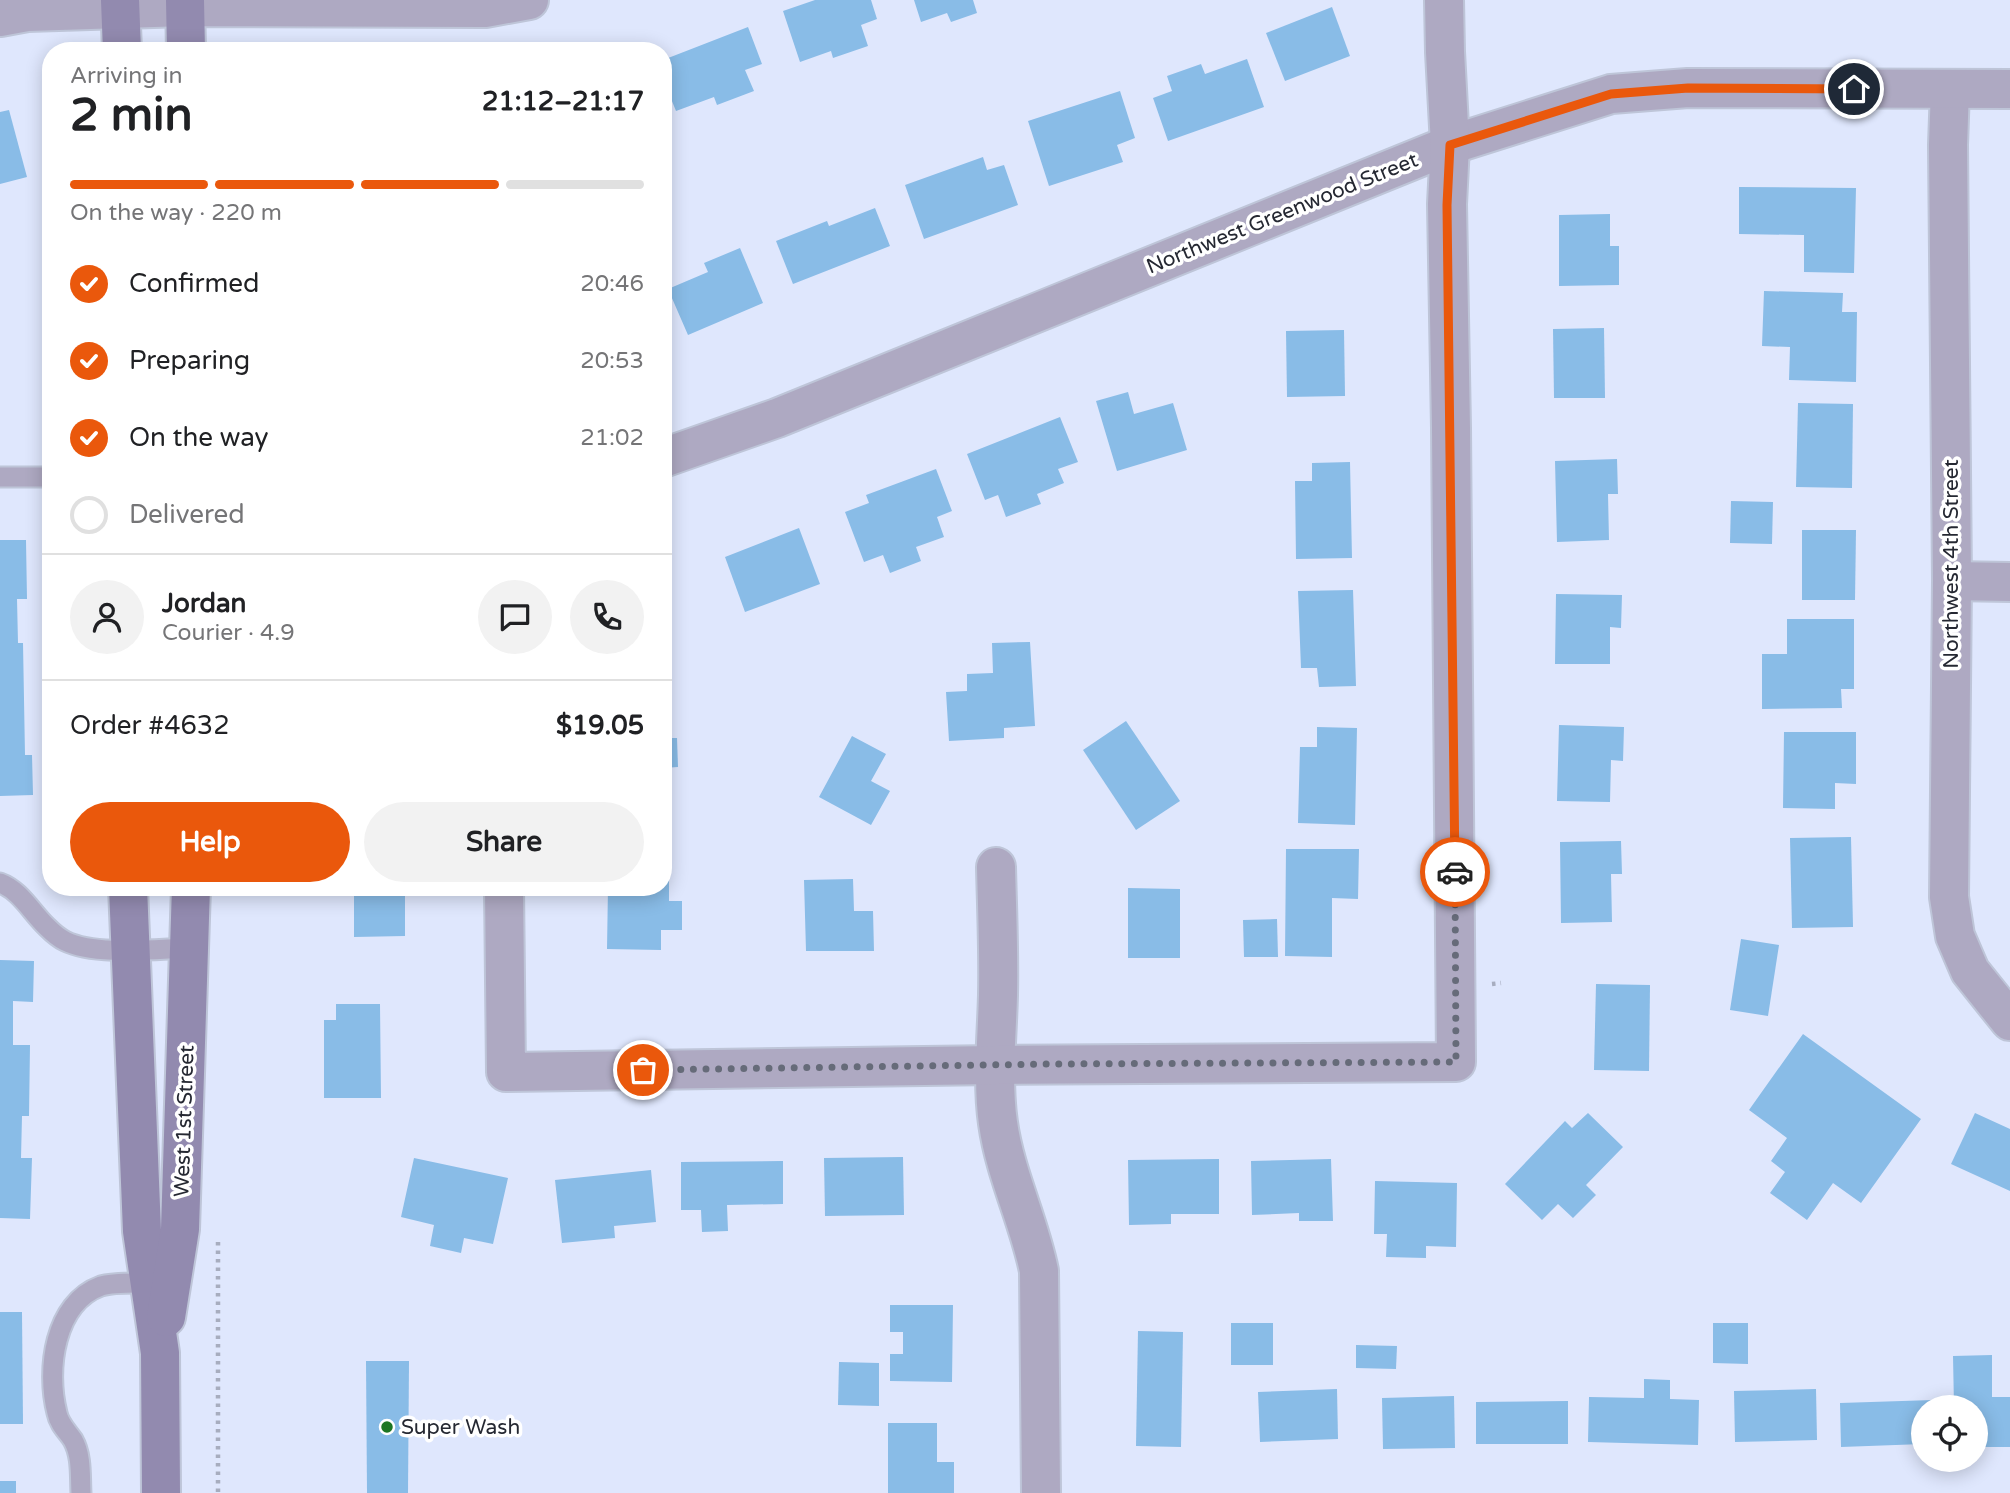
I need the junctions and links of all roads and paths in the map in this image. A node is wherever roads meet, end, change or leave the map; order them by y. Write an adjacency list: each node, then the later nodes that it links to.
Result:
1 (529, 0): 3 (street)
2 (1444, 0): 10 (street)
3 (185, 4): 4 (street); 7 (main road)
4 (120, 5): 5 (street); 6 (main road)
5 (0, 17)
6 (122, 42)
7 (186, 42)
8 (1950, 89): 9 (street, Northwest Greenwood Street); 10 (street, Northwest Greenwood Street); 14 (street, Northwest 4th Street)
9 (2010, 89)
10 (1450, 145): 11 (street, Northwest Greenwood Street); 24 (street)
11 (672, 455)
12 (0, 477): 13 (lane)
13 (42, 477)
14 (1952, 581): 15 (street); 23 (street, Northwest 4th Street)
15 (2010, 582)
16 (996, 867): 24 (street)
17 (0, 883): 22 (lane)
18 (128, 896): 22 (main road, West 1st Street)
19 (191, 896): 21 (main road, West 1st Street)
20 (504, 896): 24 (street)
21 (190, 948): 22 (lane); 26 (main road, West 1st Street)
22 (130, 950): 25 (main road, West 1st Street)
23 (2010, 1021)
24 (996, 1065): 29 (street)
25 (149, 1283): 26 (main road, West 1st Street); 27 (lane)
26 (160, 1353): 28 (main road, West 1st Street)
27 (81, 1493)
28 (161, 1493)
29 (1041, 1493)

